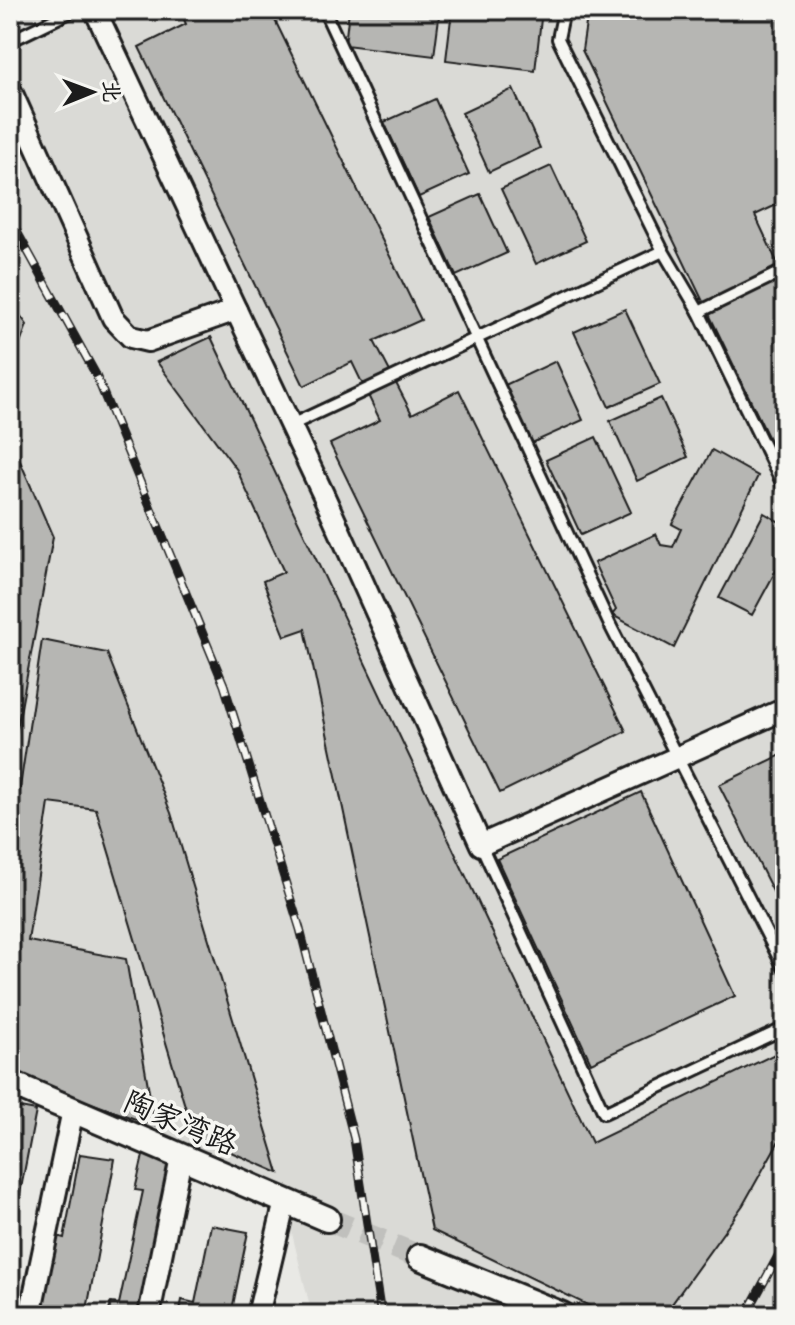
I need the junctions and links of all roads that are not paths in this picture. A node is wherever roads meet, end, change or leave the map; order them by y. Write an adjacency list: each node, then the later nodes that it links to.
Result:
1 (74, 10): 5 (lane)
2 (95, 10): 9 (street)
3 (324, 10): 11 (lane)
4 (564, 10): 7 (lane)
5 (10, 41)
6 (10, 89): 9 (street)
7 (663, 251): 10 (lane); 11 (lane)
8 (785, 270): 10 (lane)
9 (236, 310): 12 (street)
10 (699, 312): 13 (lane)
11 (476, 338): 12 (lane); 15 (lane)
12 (289, 426): 16 (street)
13 (785, 489)
14 (785, 709): 15 (street)
15 (677, 759): 16 (street); 17 (lane)
16 (481, 845): 18 (lane)
17 (785, 970)
18 (785, 1028)
19 (10, 1083): 20 (street, 陶家湾路)
20 (73, 1110): 21 (street, 陶家湾路); 25 (street)
21 (181, 1157): 22 (street, 陶家湾路); 26 (street)
22 (285, 1201): 23 (street, 陶家湾路); 27 (street)
23 (327, 1219)
24 (420, 1257): 28 (street)
25 (30, 1315)
26 (149, 1315)
27 (258, 1315)
28 (562, 1315)

